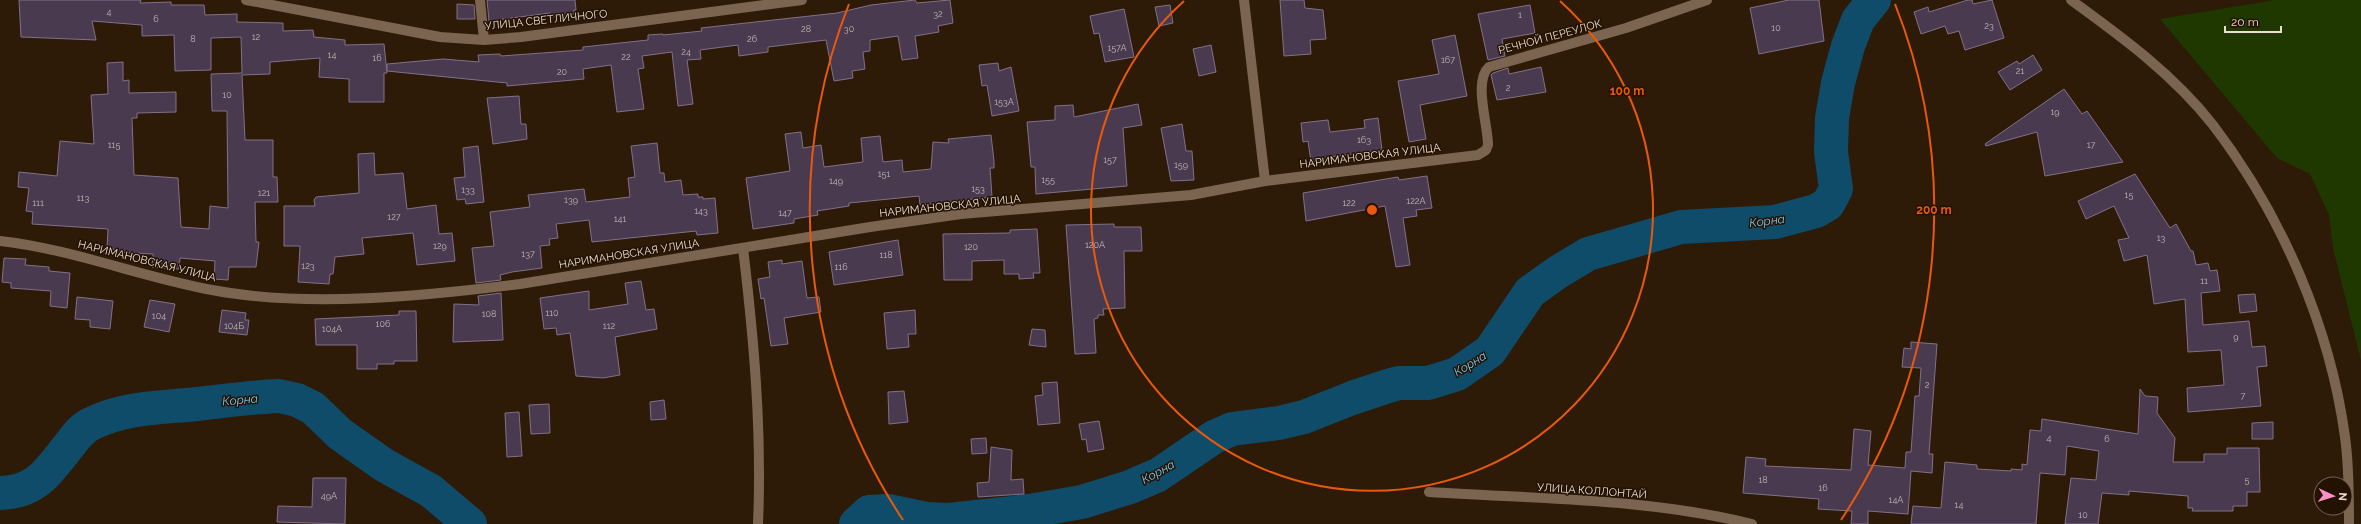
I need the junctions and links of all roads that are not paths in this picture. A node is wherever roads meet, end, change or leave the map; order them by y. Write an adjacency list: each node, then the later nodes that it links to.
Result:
1 (246, 0): 7 (street, УЛИЦА СВЕТЛИЧНОГО)
2 (480, 0): 7 (street)
3 (802, 0): 7 (street, УЛИЦА СВЕТЛИЧНОГО)
4 (1244, 0): 9 (street)
5 (1707, 0): 8 (street, РЕЧНОЙ ПЕРЕУЛОК)
6 (2071, 0): 15 (street)
7 (484, 40)
8 (1478, 155): 9 (street, НАРИМАНОВСКАЯ УЛИЦА)
9 (1265, 181): 11 (street, НАРИМАНОВСКАЯ УЛИЦА)
10 (0, 241): 11 (street, НАРИМАНОВСКАЯ УЛИЦА)
11 (743, 248): 13 (street)
12 (1429, 492): 14 (street, УЛИЦА КОЛЛОНТАЙ)
13 (758, 524)
14 (1752, 524)
15 (2349, 524)

